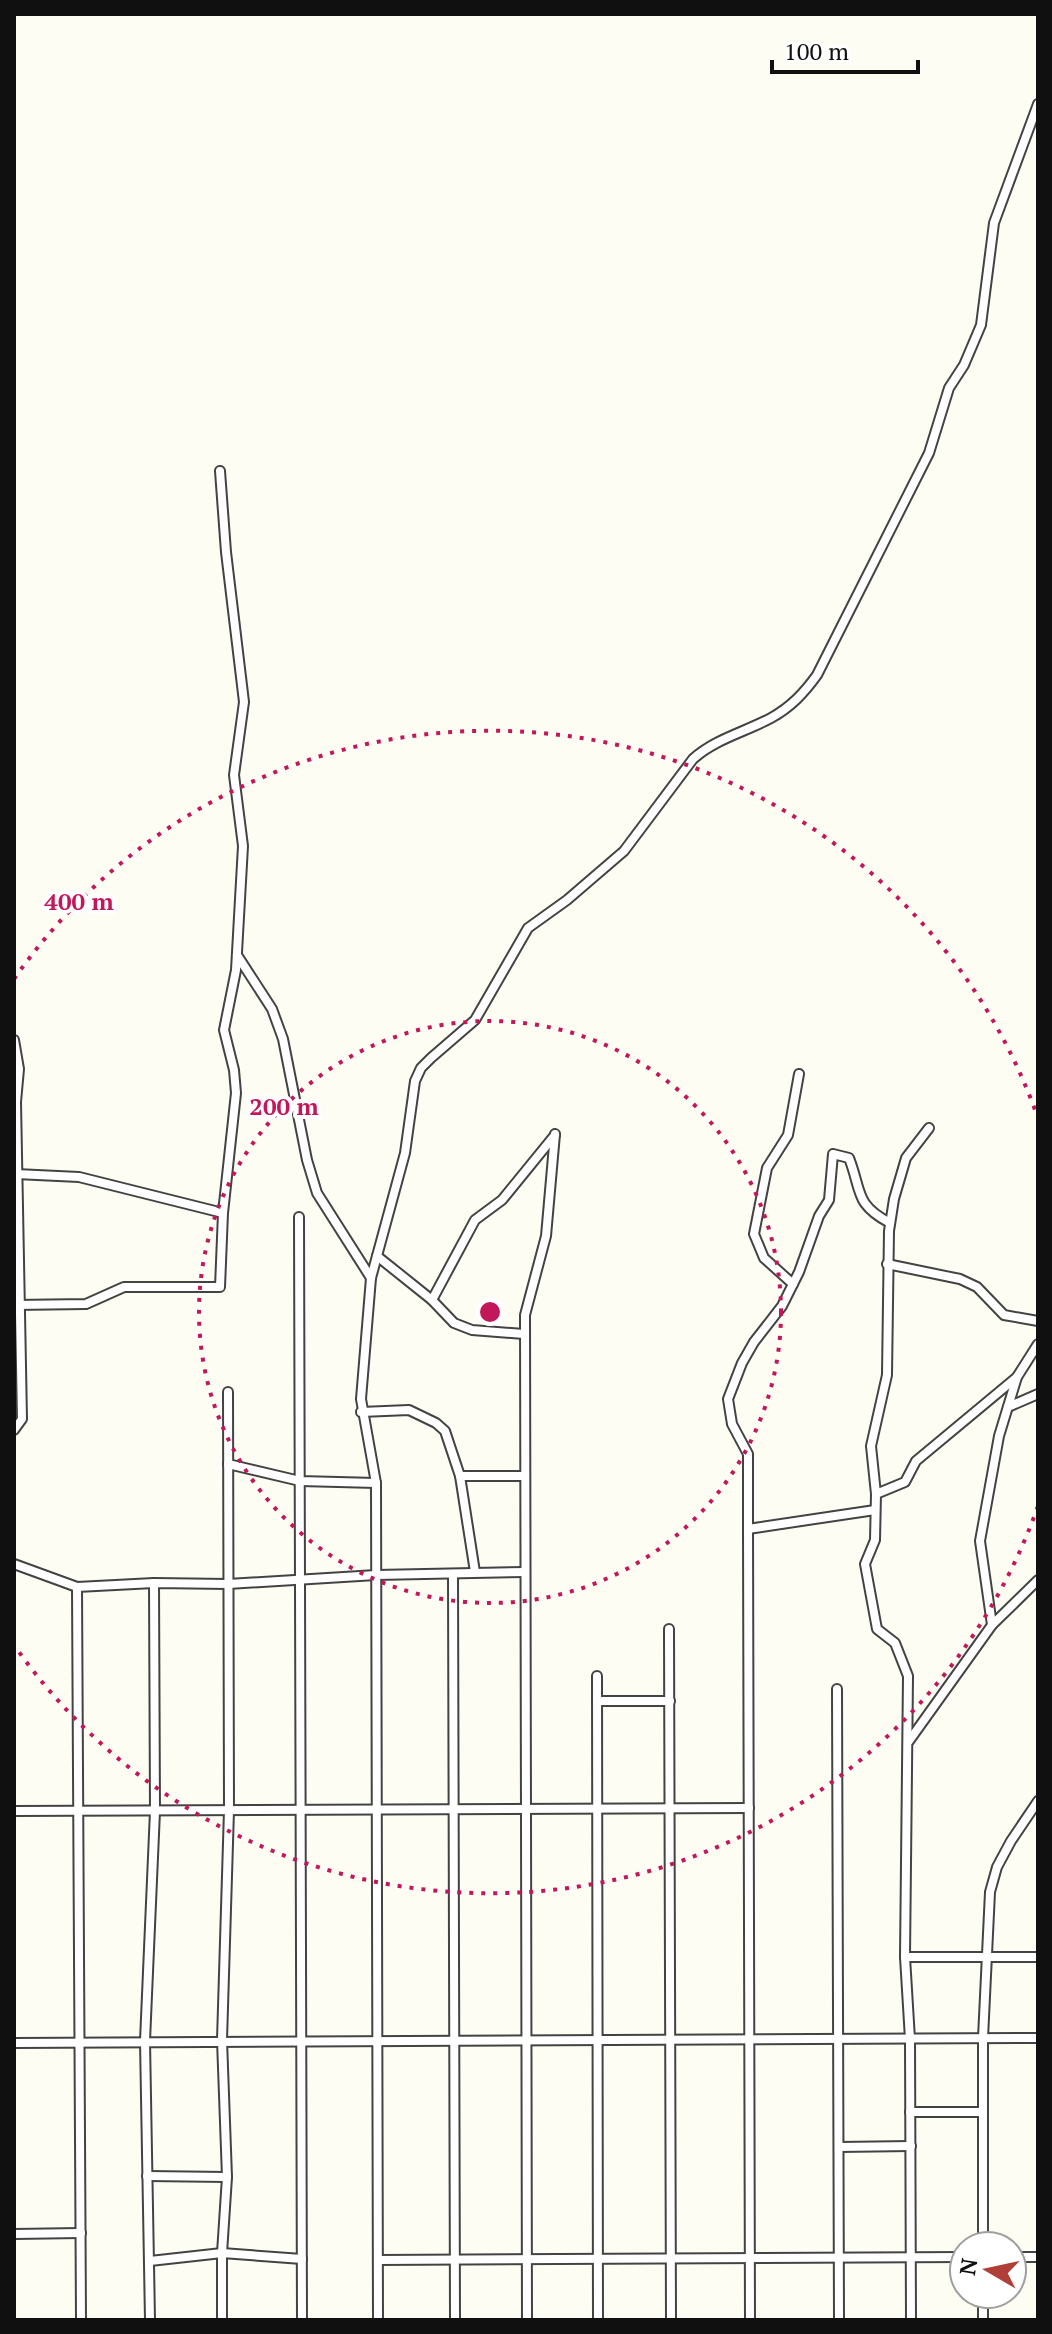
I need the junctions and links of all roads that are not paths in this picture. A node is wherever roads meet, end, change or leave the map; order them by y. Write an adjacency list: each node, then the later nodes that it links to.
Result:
1 (1038, 104): 11 (street)
2 (220, 471): 3 (street)
3 (236, 955): 8 (street); 13 (street)
4 (14, 1040): 7 (street)
5 (799, 1074): 14 (street)
6 (929, 1128): 10 (street)
7 (16, 1174): 8 (street); 16 (street)
8 (223, 1213): 16 (street)
9 (299, 1217): 29 (street)
10 (890, 1223): 12 (street); 14 (street)
11 (377, 1256): 13 (street); 15 (street)
12 (887, 1264): 17 (street); 31 (street)
13 (371, 1278): 24 (street)
14 (793, 1284): 33 (street)
15 (432, 1300): 18 (street); 18 (street)
16 (17, 1305): 25 (street)
17 (1038, 1321)
18 (524, 1334): 28 (street)
19 (1038, 1344): 20 (street)
20 (1017, 1377): 23 (street); 31 (street)
21 (228, 1392): 26 (street)
22 (1038, 1394): 23 (street)
23 (1008, 1407): 44 (street)
24 (361, 1412): 27 (street); 30 (street)
25 (14, 1430)
26 (228, 1464): 29 (street); 42 (street)
27 (460, 1476): 28 (street); 35 (street)
28 (525, 1476): 36 (street)
29 (300, 1481): 30 (street); 39 (street)
30 (376, 1483): 38 (street)
31 (876, 1494): 32 (street)
32 (875, 1510): 33 (street); 50 (street)
33 (748, 1529): 53 (street)
34 (14, 1564): 43 (street)
35 (475, 1572): 36 (street); 37 (street)
36 (525, 1572): 55 (street)
37 (453, 1574): 38 (street); 54 (street)
38 (376, 1575): 39 (street); 59 (street)
39 (300, 1579): 42 (street); 58 (street)
40 (1038, 1580): 44 (street)
41 (154, 1583): 42 (street); 43 (street); 62 (street)
42 (228, 1584): 57 (street)
43 (77, 1587): 61 (street)
44 (992, 1625): 50 (street)
45 (669, 1629): 49 (street)
46 (597, 1676): 48 (street)
47 (837, 1689): 69 (street)
48 (597, 1701): 49 (street); 56 (street)
49 (670, 1701): 52 (street)
50 (909, 1741): 63 (street)
51 (1038, 1801): 64 (street)
52 (670, 1808): 53 (street); 56 (street); 73 (street)
53 (749, 1808): 68 (street)
54 (453, 1809): 55 (street); 59 (street); 76 (street)
55 (526, 1809): 56 (street); 77 (street)
56 (597, 1809): 72 (street)
57 (229, 1810): 58 (street); 62 (street); 71 (street)
58 (301, 1810): 59 (street); 78 (street)
59 (377, 1810): 75 (street)
60 (14, 1811): 61 (street)
61 (78, 1811): 62 (street); 80 (street)
62 (155, 1811): 74 (street)
63 (905, 1957): 64 (street); 70 (street)
64 (985, 1957): 65 (street); 66 (street)
65 (1038, 1957)
66 (983, 2038): 67 (street); 70 (street); 82 (street)
67 (1038, 2038)
68 (749, 2039): 69 (street); 73 (street); 92 (street)
69 (838, 2039): 70 (street); 84 (street)
70 (910, 2039): 81 (street)
71 (222, 2040): 74 (street); 78 (street); 86 (street)
72 (598, 2040): 73 (street); 77 (street); 97 (street)
73 (671, 2040): 98 (street)
74 (145, 2041): 80 (street); 85 (street)
75 (378, 2041): 76 (street); 78 (street); 99 (street)
76 (454, 2041): 77 (street); 100 (street)
77 (527, 2041): 96 (street)
78 (301, 2042): 95 (street)
79 (14, 2043): 80 (street)
80 (80, 2043): 88 (street)
81 (910, 2112): 82 (street); 83 (street)
82 (983, 2112): 87 (street)
83 (911, 2146): 84 (street); 94 (street)
84 (839, 2147): 93 (street)
85 (147, 2176): 86 (street); 101 (street)
86 (227, 2177): 90 (street)
87 (983, 2230)
88 (81, 2233): 89 (street); 102 (street)
89 (14, 2234)
90 (222, 2253): 95 (street); 101 (street); 104 (street)
91 (948, 2257): 94 (street)
92 (750, 2258): 93 (street); 98 (street); 111 (street)
93 (839, 2258): 94 (street); 112 (street)
94 (911, 2258): 113 (street)
95 (302, 2259): 105 (street)
96 (527, 2259): 97 (street); 100 (street); 108 (street)
97 (598, 2259): 98 (street); 109 (street)
98 (671, 2259): 110 (street)
99 (378, 2260): 100 (street); 106 (street)
100 (455, 2260): 107 (street)
101 (150, 2261): 103 (street)
102 (81, 2320)
103 (150, 2320)
104 (222, 2320)
105 (302, 2320)
106 (378, 2320)
107 (455, 2320)
108 (527, 2320)
109 (598, 2320)
110 (671, 2320)
111 (750, 2320)
112 (839, 2320)
113 (911, 2320)

